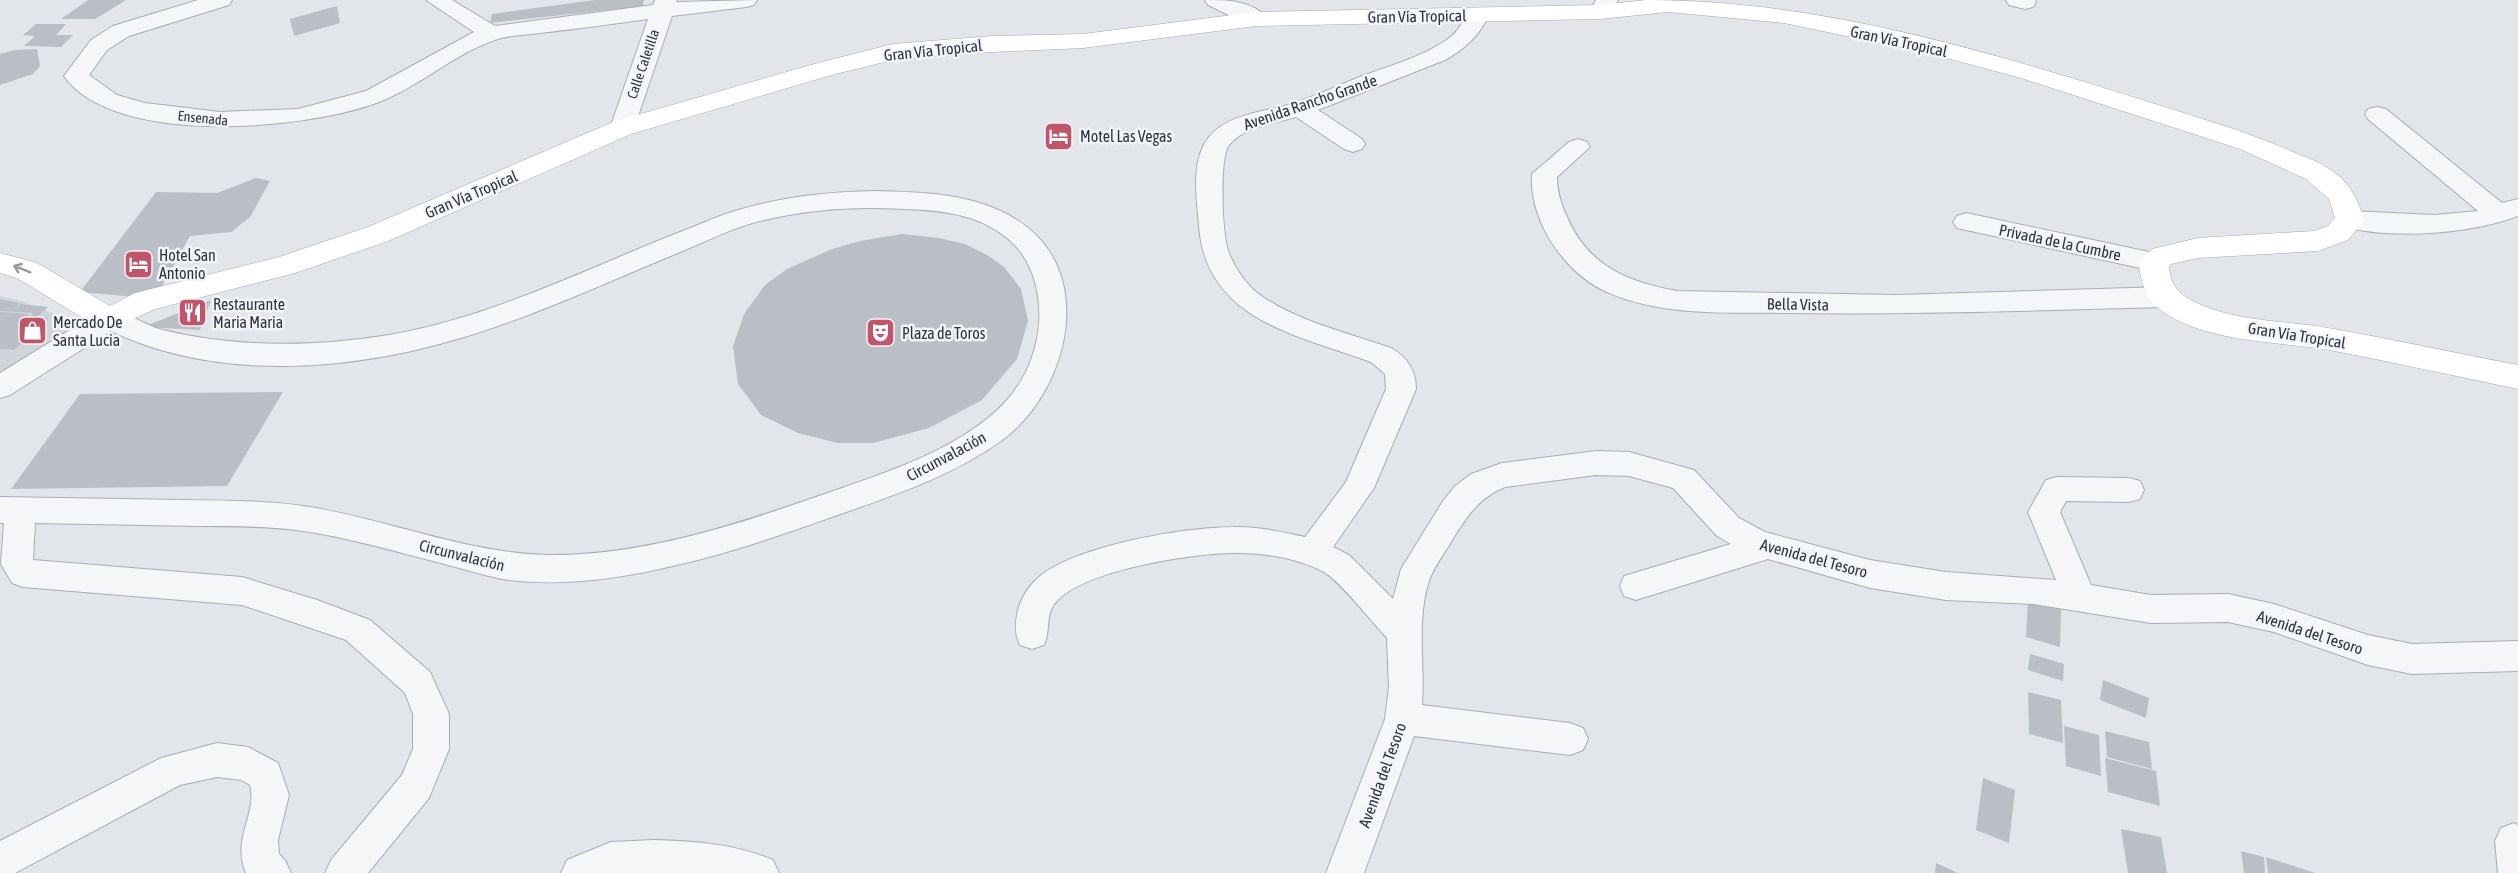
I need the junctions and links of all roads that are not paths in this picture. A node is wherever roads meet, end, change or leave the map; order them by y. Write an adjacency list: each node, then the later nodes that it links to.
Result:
1 (221, 0): 9 (street, Ensenada)
2 (437, 0): 9 (street)
3 (746, 0): 5 (street, Ensenada)
4 (1216, 0): 8 (street)
5 (663, 6): 9 (street, Ensenada); 12 (street, Calle Caletilla)
6 (1604, 6): 7 (main road, Gran Vía Tropical); 16 (main road, Gran Vía Tropical)
7 (1478, 15): 8 (main road, Gran Vía Tropical); 10 (street, Avenida Rancho Grande)
8 (1256, 19): 12 (main road, Gran Vía Tropical)
9 (491, 33)
10 (1300, 109): 13 (street); 28 (street, Avenida Rancho Grande)
11 (2377, 114): 15 (street)
12 (622, 128): 22 (main road, Gran Vía Tropical)
13 (1353, 144)
14 (1578, 147): 21 (street, Bella Vista)
15 (2509, 211): 16 (street)
16 (2350, 220): 18 (main road)
17 (1966, 222): 18 (street, Privada de la Cumbre)
18 (2154, 262): 21 (main road)
19 (0, 263): 22 (main road, one-way to 19)
20 (0, 286): 22 (main road)
21 (2165, 297): 23 (main road, Gran Vía Tropical)
22 (109, 319): 24 (street, Gran Vía Tropical); 26 (street, Circunvalación)
23 (2518, 377)
24 (0, 387)
25 (2129, 490): 30 (street)
26 (10, 510): 38 (street)
27 (1768, 546): 29 (street); 30 (street, Avenida del Tesoro); 31 (street, Avenida del Tesoro)
28 (1312, 552): 31 (street); 32 (street)
29 (1636, 586)
30 (2080, 598): 33 (street, Avenida del Tesoro)
31 (1404, 633): 34 (street, Avenida del Tesoro)
32 (1032, 635)
33 (2518, 656)
34 (1403, 719): 35 (street); 41 (street, Avenida del Tesoro)
35 (1570, 739)
36 (0, 861): 37 (street)
37 (272, 873)
38 (344, 873)
39 (580, 873): 40 (street)
40 (760, 873)
41 (1346, 873)

